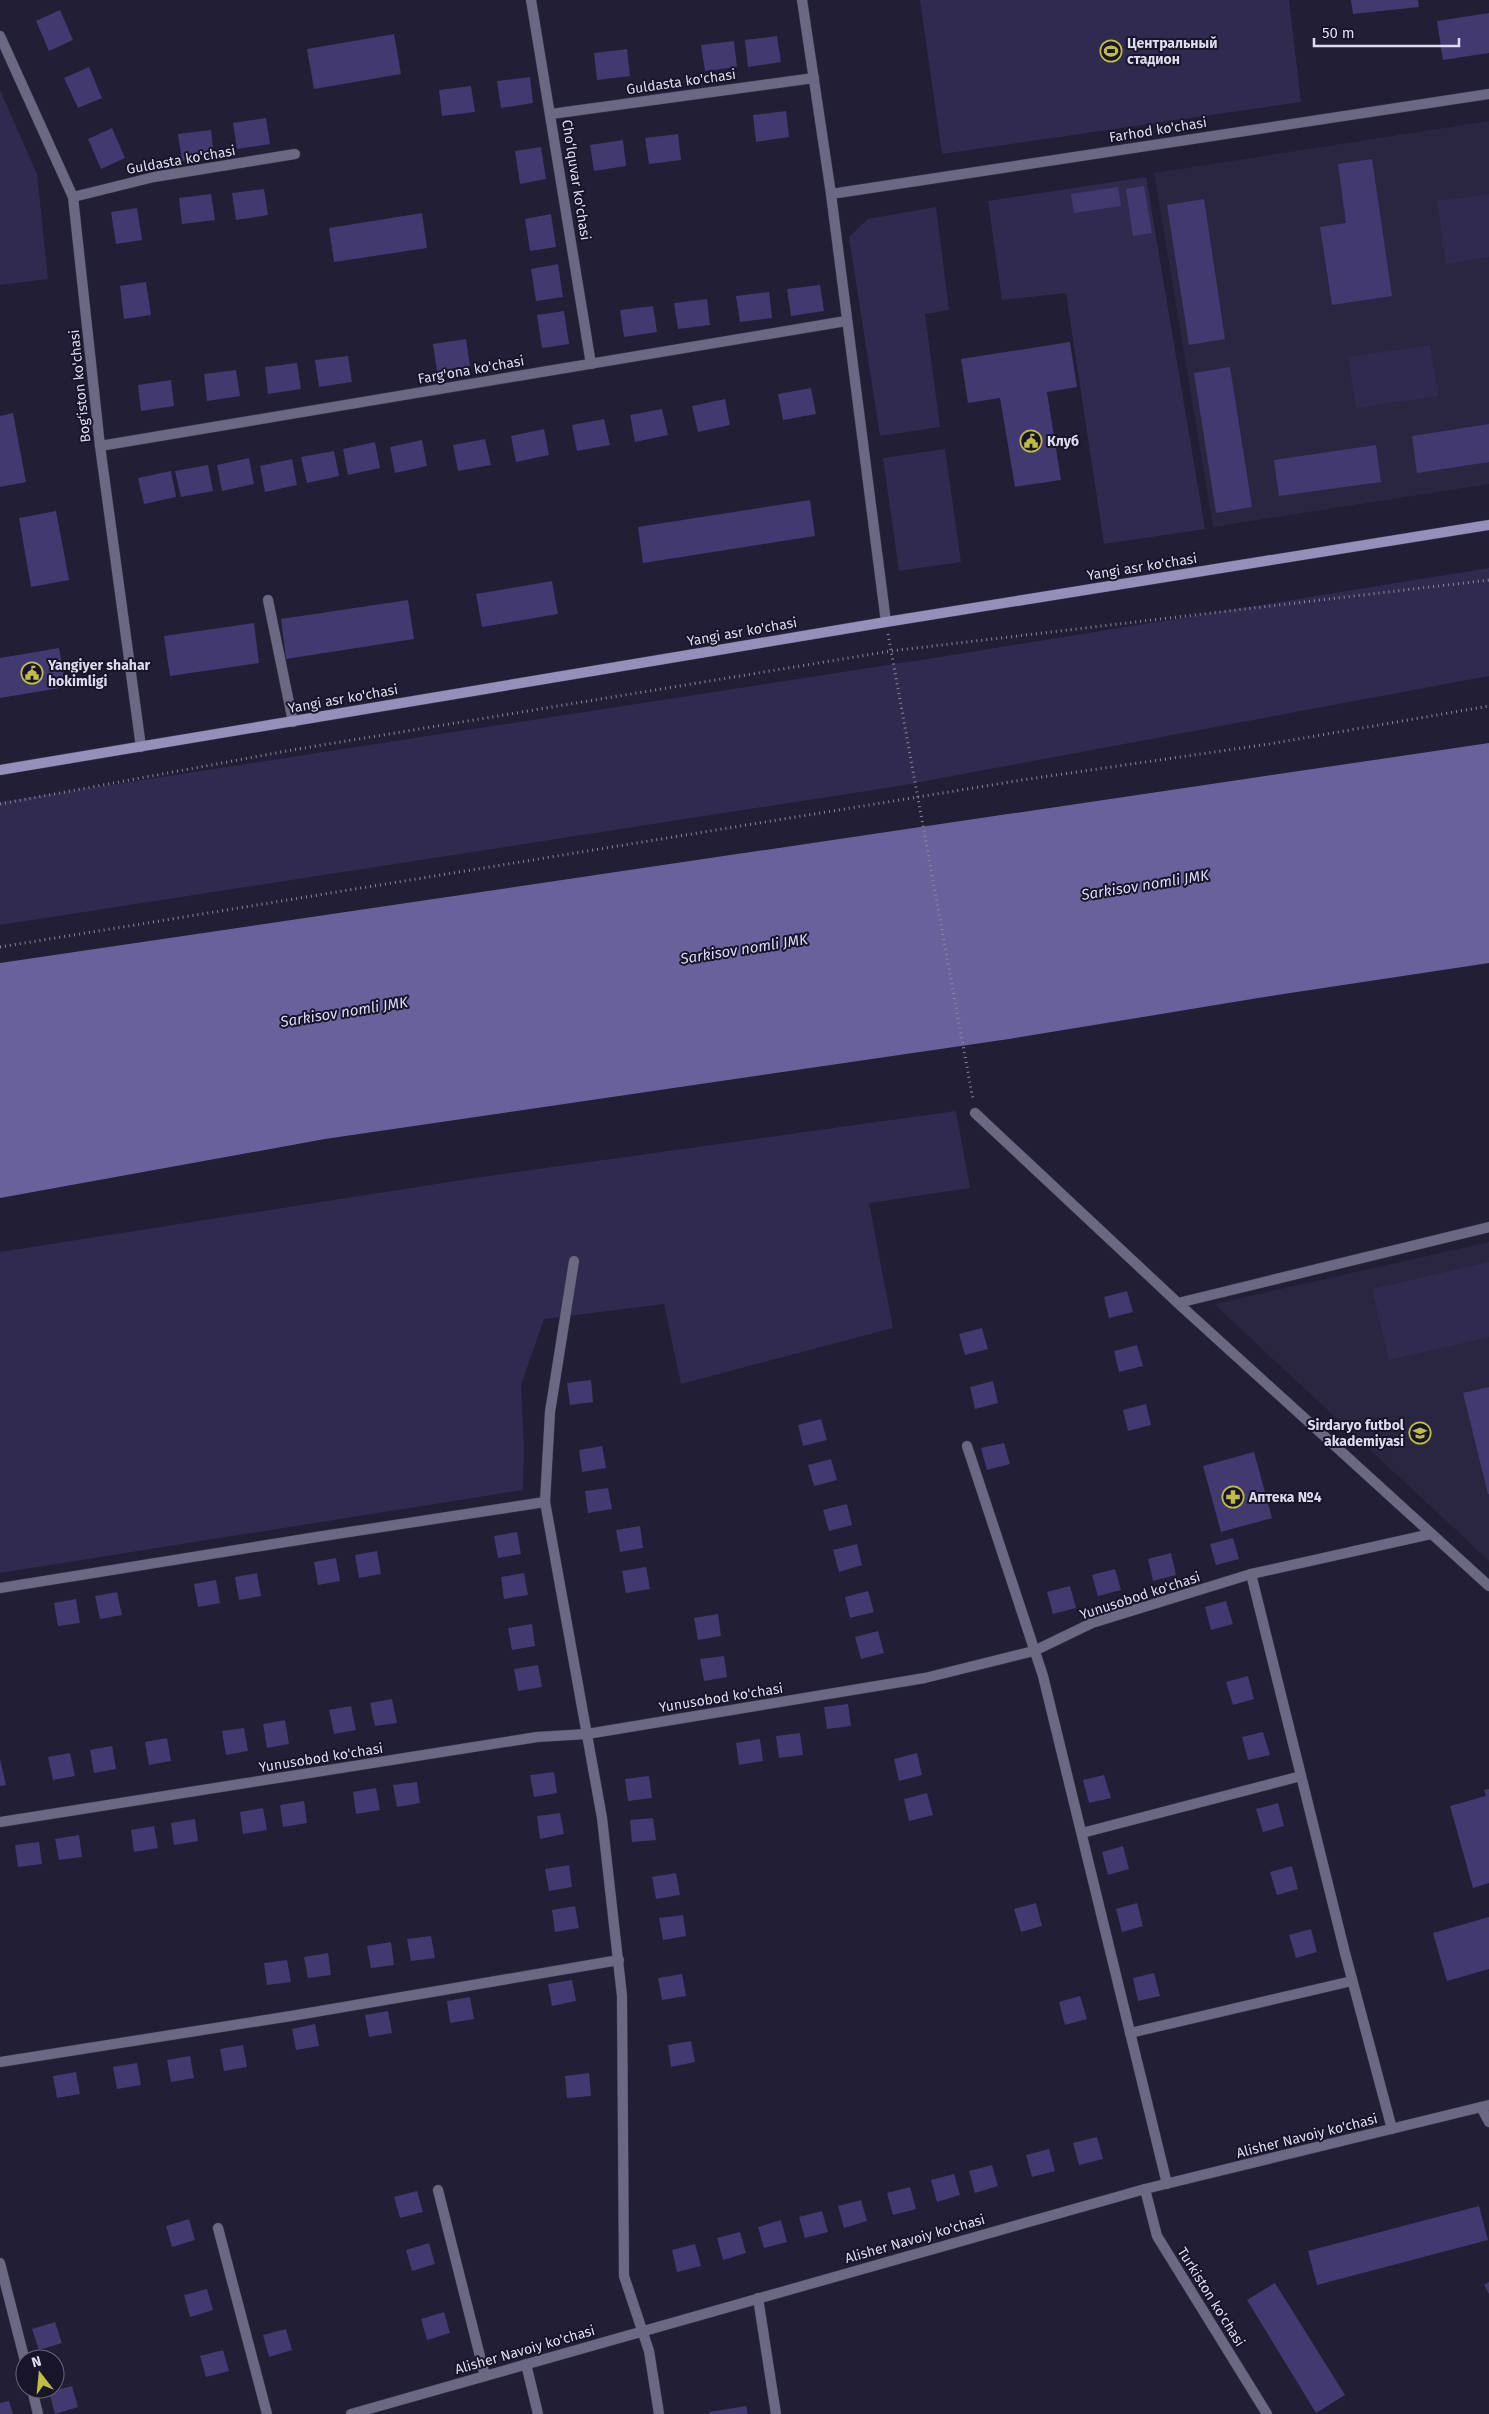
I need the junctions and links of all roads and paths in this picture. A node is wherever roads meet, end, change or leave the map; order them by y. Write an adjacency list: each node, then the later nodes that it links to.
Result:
1 (531, 0): 6 (street, Cho‘lquvar ko'chasi)
2 (802, 0): 4 (street)
3 (0, 36): 9 (street, Bog‘iston ko'chasi)
4 (814, 78): 6 (street, Guldasta ko'chasi); 8 (street)
5 (1489, 94): 8 (street, Farhod ko'chasi)
6 (551, 114): 11 (street, Cho‘lquvar ko'chasi)
7 (295, 154): 9 (street, Guldasta ko'chasi)
8 (831, 194): 10 (street)
9 (72, 197): 12 (street, Bog‘iston ko'chasi)
10 (846, 322): 11 (street, Farg'ona ko'chasi); 16 (street)
11 (591, 364): 12 (street, Farg'ona ko'chasi)
12 (100, 446): 20 (street, Bog‘iston ko'chasi)
13 (1489, 525): 16 (street, Yangi asr ko'chasi)
14 (1489, 580): 17 (path)
15 (268, 600): 19 (street)
16 (886, 622): 17 (path); 19 (street, Yangi asr ko'chasi)
17 (891, 651): 22 (path); 23 (path)
18 (1489, 706): 22 (path)
19 (293, 722): 20 (street, Yangi asr ko'chasi)
20 (141, 747): 21 (street, Yangi asr ko'chasi)
21 (0, 770)
22 (919, 798): 24 (path); 25 (path)
23 (0, 804)
24 (0, 947)
25 (975, 1113): 28 (street)
26 (1489, 1227): 28 (street)
27 (574, 1261): 30 (street)
28 (1178, 1303): 31 (street)
29 (967, 1446): 35 (street)
30 (545, 1502): 34 (street); 36 (street)
31 (1431, 1534): 32 (street, Yunusobod ko'chasi); 33 (street)
32 (1251, 1574): 35 (street, Yunusobod ko'chasi); 37 (street)
33 (1489, 1586)
34 (0, 1588)
35 (1034, 1651): 36 (street, Yunusobod ko'chasi); 39 (street)
36 (587, 1734): 38 (street, Yunusobod ko'chasi); 40 (street)
37 (1301, 1776): 39 (street); 41 (street)
38 (0, 1822)
39 (1082, 1833): 42 (street)
40 (619, 1960): 43 (street); 53 (street)
41 (1352, 1981): 42 (street); 46 (street)
42 (1130, 2033): 47 (street)
43 (0, 2062)
44 (1485, 2106): 45 (street); 46 (street, Alisher Navoiy ko'chasi)
45 (1489, 2122)
46 (1392, 2129): 47 (street, Alisher Navoiy ko'chasi)
47 (1167, 2184): 48 (street, Alisher Navoiy ko'chasi)
48 (1145, 2189): 52 (street, Alisher Navoiy ko'chasi); 64 (street, Turkiston ko'chasi)
49 (438, 2190): 56 (street)
50 (218, 2228): 59 (street)
51 (0, 2263): 54 (street)
52 (758, 2298): 53 (street, Alisher Navoiy ko'chasi); 63 (street)
53 (642, 2330): 55 (street, Alisher Navoiy ko'chasi); 62 (street)
54 (22, 2349)
55 (526, 2364): 56 (street, Alisher Navoiy ko'chasi); 61 (street)
56 (485, 2376): 60 (street, Alisher Navoiy ko'chasi)
57 (34, 2399): 58 (street)
58 (38, 2414)
59 (266, 2414)
60 (351, 2414)
61 (538, 2414)
62 (658, 2414)
63 (776, 2414)
64 (1267, 2414)

